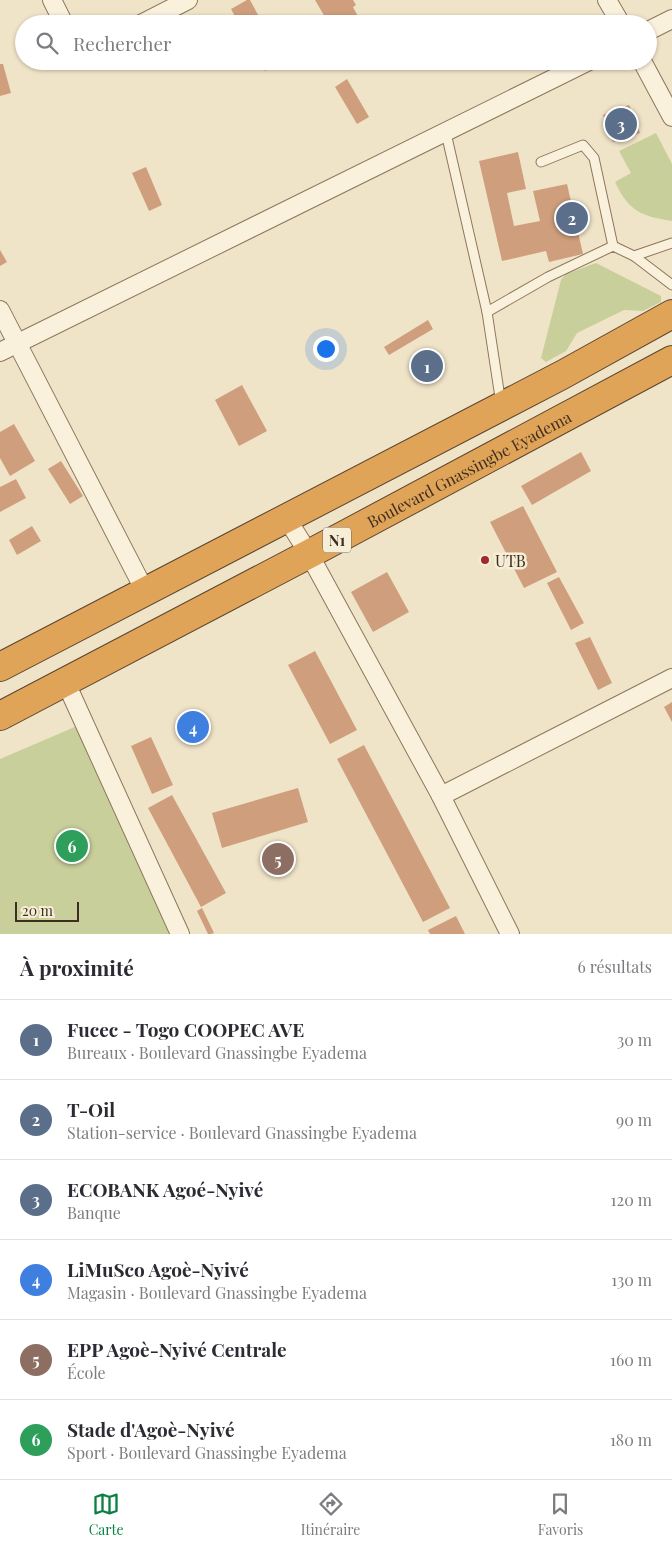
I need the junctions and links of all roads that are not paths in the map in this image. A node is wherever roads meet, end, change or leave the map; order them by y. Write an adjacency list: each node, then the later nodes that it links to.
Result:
1 (52, 0): 4 (street)
2 (188, 0): 5 (street)
3 (608, 0): 6 (street)
4 (60, 15)
5 (159, 15)
6 (616, 15)
7 (672, 19): 8 (street)
8 (657, 26)
9 (571, 70): 12 (street)
10 (647, 70): 11 (street)
11 (672, 117)
12 (446, 133): 19 (lane); 21 (street)
13 (541, 162): 15 (lane)
14 (672, 243): 16 (lane)
15 (613, 246): 16 (lane); 19 (lane)
16 (634, 256): 17 (lane)
17 (672, 285)
18 (0, 310): 21 (street)
19 (487, 312): 24 (lane)
20 (672, 314): 24 (highway, N1)
21 (17, 343): 22 (street); 27 (street)
22 (0, 352)
23 (672, 360): 26 (highway, Boulevard Gnassingbe Eyadema / N1)
24 (502, 406): 25 (highway, N1)
25 (287, 519): 26 (street); 27 (highway, N1)
26 (309, 554): 30 (highway, Boulevard Gnassingbe Eyadema / N1); 32 (street)
27 (146, 593): 28 (highway, N1)
28 (0, 667)
29 (672, 678): 32 (street)
30 (66, 683): 31 (highway, Boulevard Gnassingbe Eyadema / N1); 33 (street)
31 (0, 716)
32 (441, 796): 34 (street)
33 (180, 934)
34 (510, 934)

